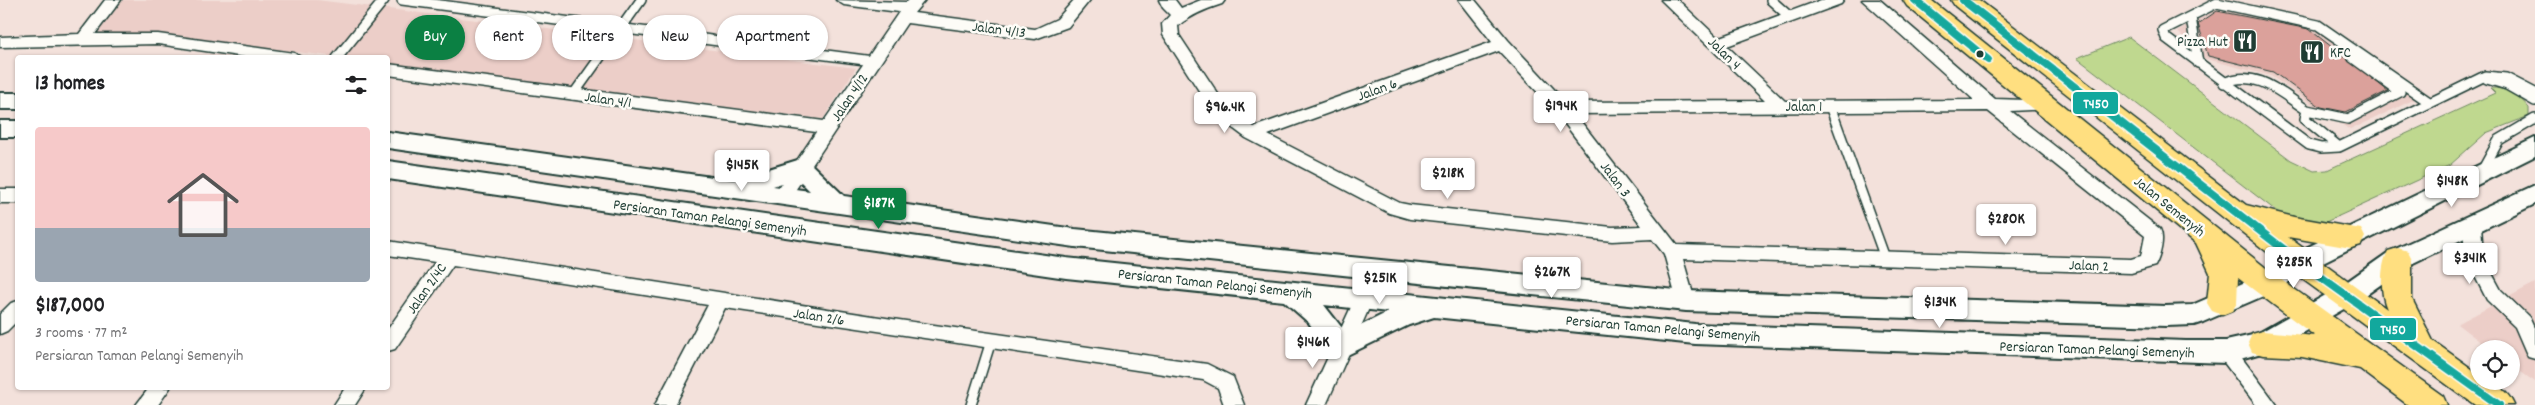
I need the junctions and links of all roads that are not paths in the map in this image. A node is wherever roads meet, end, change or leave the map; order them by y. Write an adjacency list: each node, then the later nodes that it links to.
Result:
1 (113, 0): 24 (street)
2 (384, 0): 30 (lane)
3 (402, 0): 21 (lane)
4 (641, 0): 18 (lane)
5 (844, 0): 17 (street, Jalan 4/13)
6 (1082, 0): 17 (street, Jalan 4/13)
7 (1168, 0): 22 (street)
8 (1217, 0): 22 (street)
9 (1467, 0): 26 (street, Jalan 3)
10 (1669, 0): 27 (street, Jalan 4)
11 (1771, 0): 19 (lane)
12 (1836, 0): 19 (street)
13 (1870, 0): 43 (street)
14 (1915, 0): 44 (main road, Jalan Semenyih)
15 (1963, 0): 66 (main road)
16 (2217, 3): 20 (lane); 28 (lane)
17 (910, 8): 32 (street, Jalan 4/12)
18 (630, 15)
19 (1790, 17): 27 (street)
20 (2191, 17): 33 (lane); 33 (lane)
21 (552, 19)
22 (1175, 20): 53 (street)
23 (633, 30): 32 (lane)
24 (83, 39): 25 (street); 29 (street)
25 (0, 42)
26 (1502, 44): 47 (street, Jalan 3); 53 (street, Jalan 6)
27 (1716, 44): 45 (street, Jalan 4)
28 (2345, 44): 41 (lane); 48 (lane)
29 (273, 55)
30 (339, 55)
31 (598, 60): 38 (lane)
32 (873, 61): 50 (street, Jalan 4/12)
33 (2198, 63): 36 (lane)
34 (390, 70): 38 (street, Jalan 4/1)
35 (2482, 78): 37 (lane); 41 (lane); 42 (lane)
36 (2224, 83): 48 (lane); 56 (lane)
37 (2535, 93)
38 (574, 95): 50 (street, Jalan 4/1)
39 (0, 101): 40 (street)
40 (15, 101)
41 (2429, 102): 56 (lane)
42 (2535, 102)
43 (1990, 105): 44 (street, Jalan 1); 46 (street, Jalan 1); 76 (street, Jalan 2)
44 (2045, 105): 71 (main road, Jalan Semenyih)
45 (1780, 106): 46 (street, Jalan 1); 47 (street, Jalan 1)
46 (1830, 106): 76 (lane)
47 (1562, 108): 70 (street, Jalan 3)
48 (2307, 110): 56 (lane)
49 (2535, 118): 59 (lane)
50 (828, 128): 57 (street, Jalan 4/12)
51 (0, 129): 52 (street)
52 (15, 129)
53 (1252, 134): 70 (street)
54 (390, 140): 60 (street, Persiaran Taman Pelangi Semenyih)
55 (2535, 146): 59 (street, Persiaran Taman Pelangi Semenyih)
56 (2339, 147)
57 (802, 168): 60 (street); 64 (street, Jalan 4/12); 65 (street)
58 (390, 170): 67 (street, Persiaran Taman Pelangi Semenyih)
59 (2482, 172): 72 (street, Persiaran Taman Pelangi Semenyih)
60 (720, 188): 64 (street, Persiaran Taman Pelangi Semenyih)
61 (2535, 194): 68 (street, Persiaran Taman Pelangi Semenyih)
62 (0, 196): 63 (street)
63 (15, 196)
64 (782, 196): 65 (street, Persiaran Taman Pelangi Semenyih); 67 (street); 69 (street)
65 (837, 204): 79 (street, Persiaran Taman Pelangi Semenyih)
66 (2234, 211): 72 (main road); 78 (main road)
67 (711, 217): 69 (street, Persiaran Taman Pelangi Semenyih)
68 (2472, 224): 77 (street, Persiaran Taman Pelangi Semenyih); 90 (street)
69 (815, 232): 81 (street, Persiaran Taman Pelangi Semenyih)
70 (1656, 232): 74 (street, Jalan 3)
71 (2208, 237): 80 (main road, Jalan Semenyih); 86 (main road)
72 (2351, 237): 78 (street, Persiaran Taman Pelangi Semenyih)
73 (390, 248): 75 (street, Jalan 2/6)
74 (1672, 252): 76 (street, Jalan 2); 85 (street, Jalan 3)
75 (448, 258): 84 (street, Jalan 2/6); 94 (street, Jalan 2/4C)
76 (1885, 258)
77 (2398, 260): 82 (street, Persiaran Taman Pelangi Semenyih); 98 (main road)
78 (2300, 262): 80 (street, Persiaran Taman Pelangi Semenyih); 82 (main road)
79 (1377, 270): 83 (street); 85 (street, Persiaran Taman Pelangi Semenyih)
80 (2266, 284): 86 (street, Persiaran Taman Pelangi Semenyih); 89 (main road, Jalan Semenyih)
81 (1289, 291): 83 (street, Persiaran Taman Pelangi Semenyih); 97 (street)
82 (2347, 295): 89 (street, Persiaran Taman Pelangi Semenyih); 98 (main road)
83 (1365, 299): 87 (street, Persiaran Taman Pelangi Semenyih); 97 (street)
84 (720, 300): 95 (street, Jalan 2/6); 106 (street)
85 (1686, 302): 86 (street, Persiaran Taman Pelangi Semenyih); 92 (street); 93 (street)
86 (2222, 303)
87 (1436, 306): 92 (street, Persiaran Taman Pelangi Semenyih); 97 (street)
88 (15, 311): 91 (street)
89 (2310, 316): 96 (street, Persiaran Taman Pelangi Semenyih); 101 (main road, Jalan Semenyih)
90 (2528, 319): 99 (street)
91 (0, 326)
92 (1632, 328): 93 (street, Persiaran Taman Pelangi Semenyih)
93 (1737, 336): 100 (street, Persiaran Taman Pelangi Semenyih)
94 (390, 340)
95 (991, 341): 107 (lane); 108 (street, Jalan 2/6)
96 (2263, 343): 100 (street, Persiaran Taman Pelangi Semenyih); 101 (main road)
97 (1341, 347): 109 (street)
98 (2422, 349): 112 (main road)
99 (2535, 351)
100 (2226, 352): 110 (street)
101 (2375, 363): 111 (main road, Jalan Semenyih)
102 (158, 390): 104 (street)
103 (355, 390): 105 (street)
104 (146, 405)
105 (344, 405)
106 (665, 405)
107 (971, 405)
108 (1234, 405)
109 (1316, 405)
110 (2267, 405)
111 (2432, 405)
112 (2499, 405)

